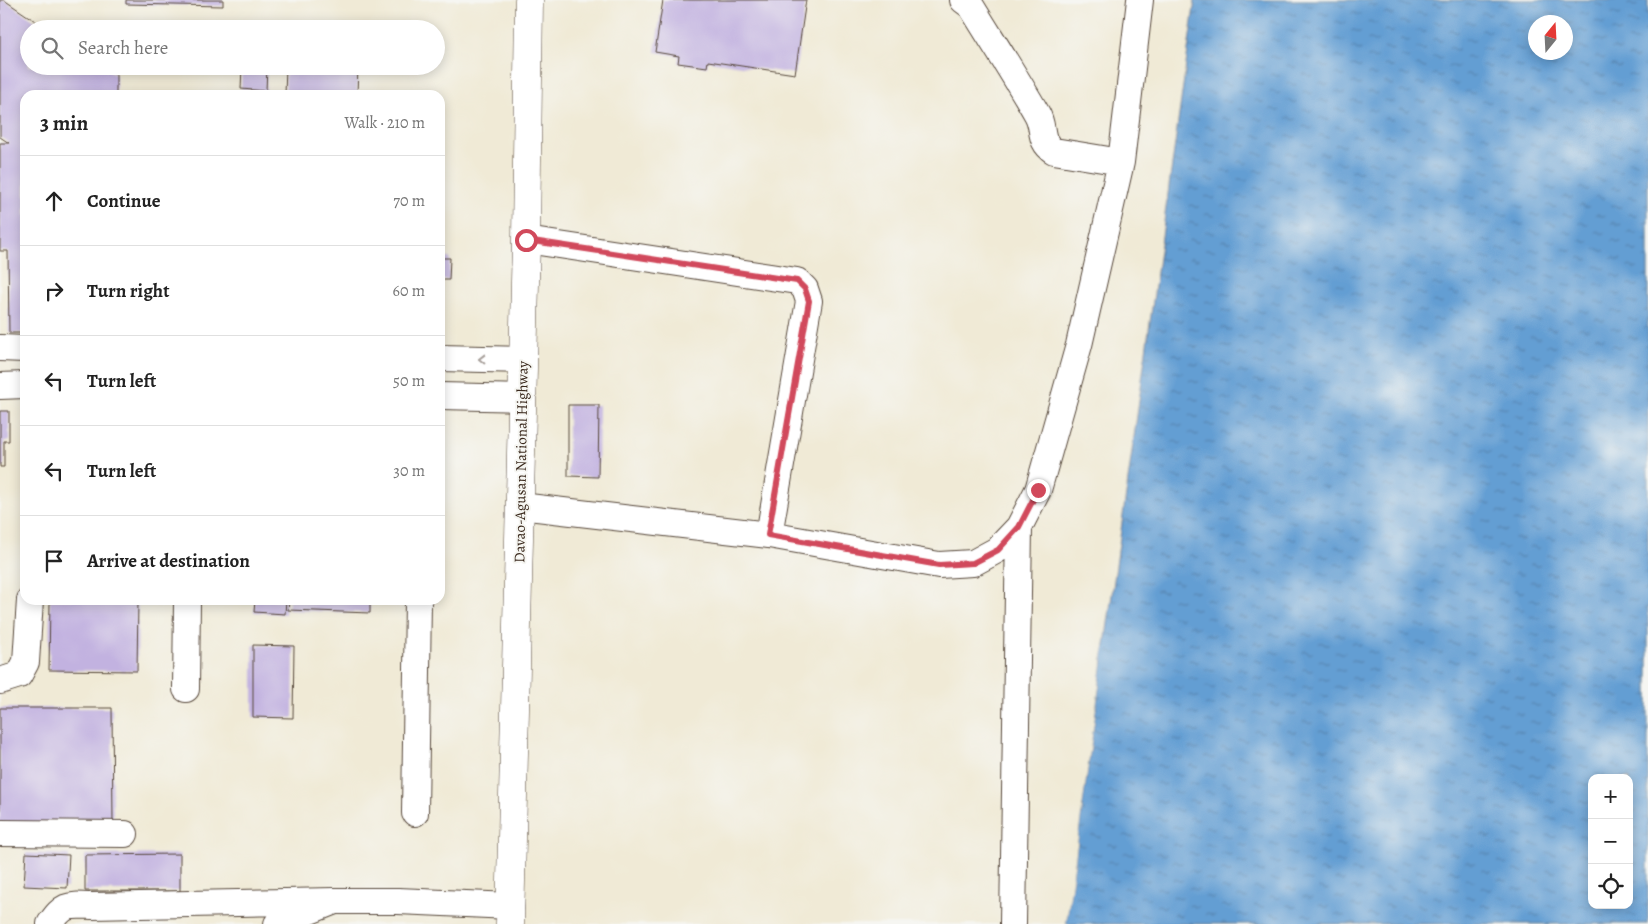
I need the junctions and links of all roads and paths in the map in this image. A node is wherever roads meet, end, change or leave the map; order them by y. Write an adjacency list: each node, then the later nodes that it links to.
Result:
1 (530, 0): 5 (highway, Davao-Agusan National Highway)
2 (963, 0): 4 (lane)
3 (1140, 0): 4 (lane)
4 (1121, 162): 15 (lane)
5 (526, 240): 9 (highway, Davao-Agusan National Highway); 16 (lane)
6 (0, 348): 7 (lane)
7 (20, 349)
8 (445, 358): 9 (lane, one-way to 8)
9 (523, 360): 13 (highway, Davao-Agusan National Highway)
10 (20, 385): 11 (lane)
11 (0, 386)
12 (445, 396): 13 (lane)
13 (522, 398): 14 (highway, Davao-Agusan National Highway)
14 (520, 506): 16 (lane); 26 (highway, Davao-Agusan National Highway)
15 (1019, 527): 16 (lane); 29 (lane)
16 (768, 535)
17 (30, 605): 20 (lane)
18 (187, 605): 21 (lane)
19 (418, 605): 22 (lane)
20 (0, 680)
21 (186, 689)
22 (415, 813)
23 (0, 833): 24 (lane)
24 (125, 834)
25 (335, 901): 26 (lane); 27 (lane); 28 (lane)
26 (510, 915)
27 (50, 924)
28 (278, 924)
29 (1013, 924)

